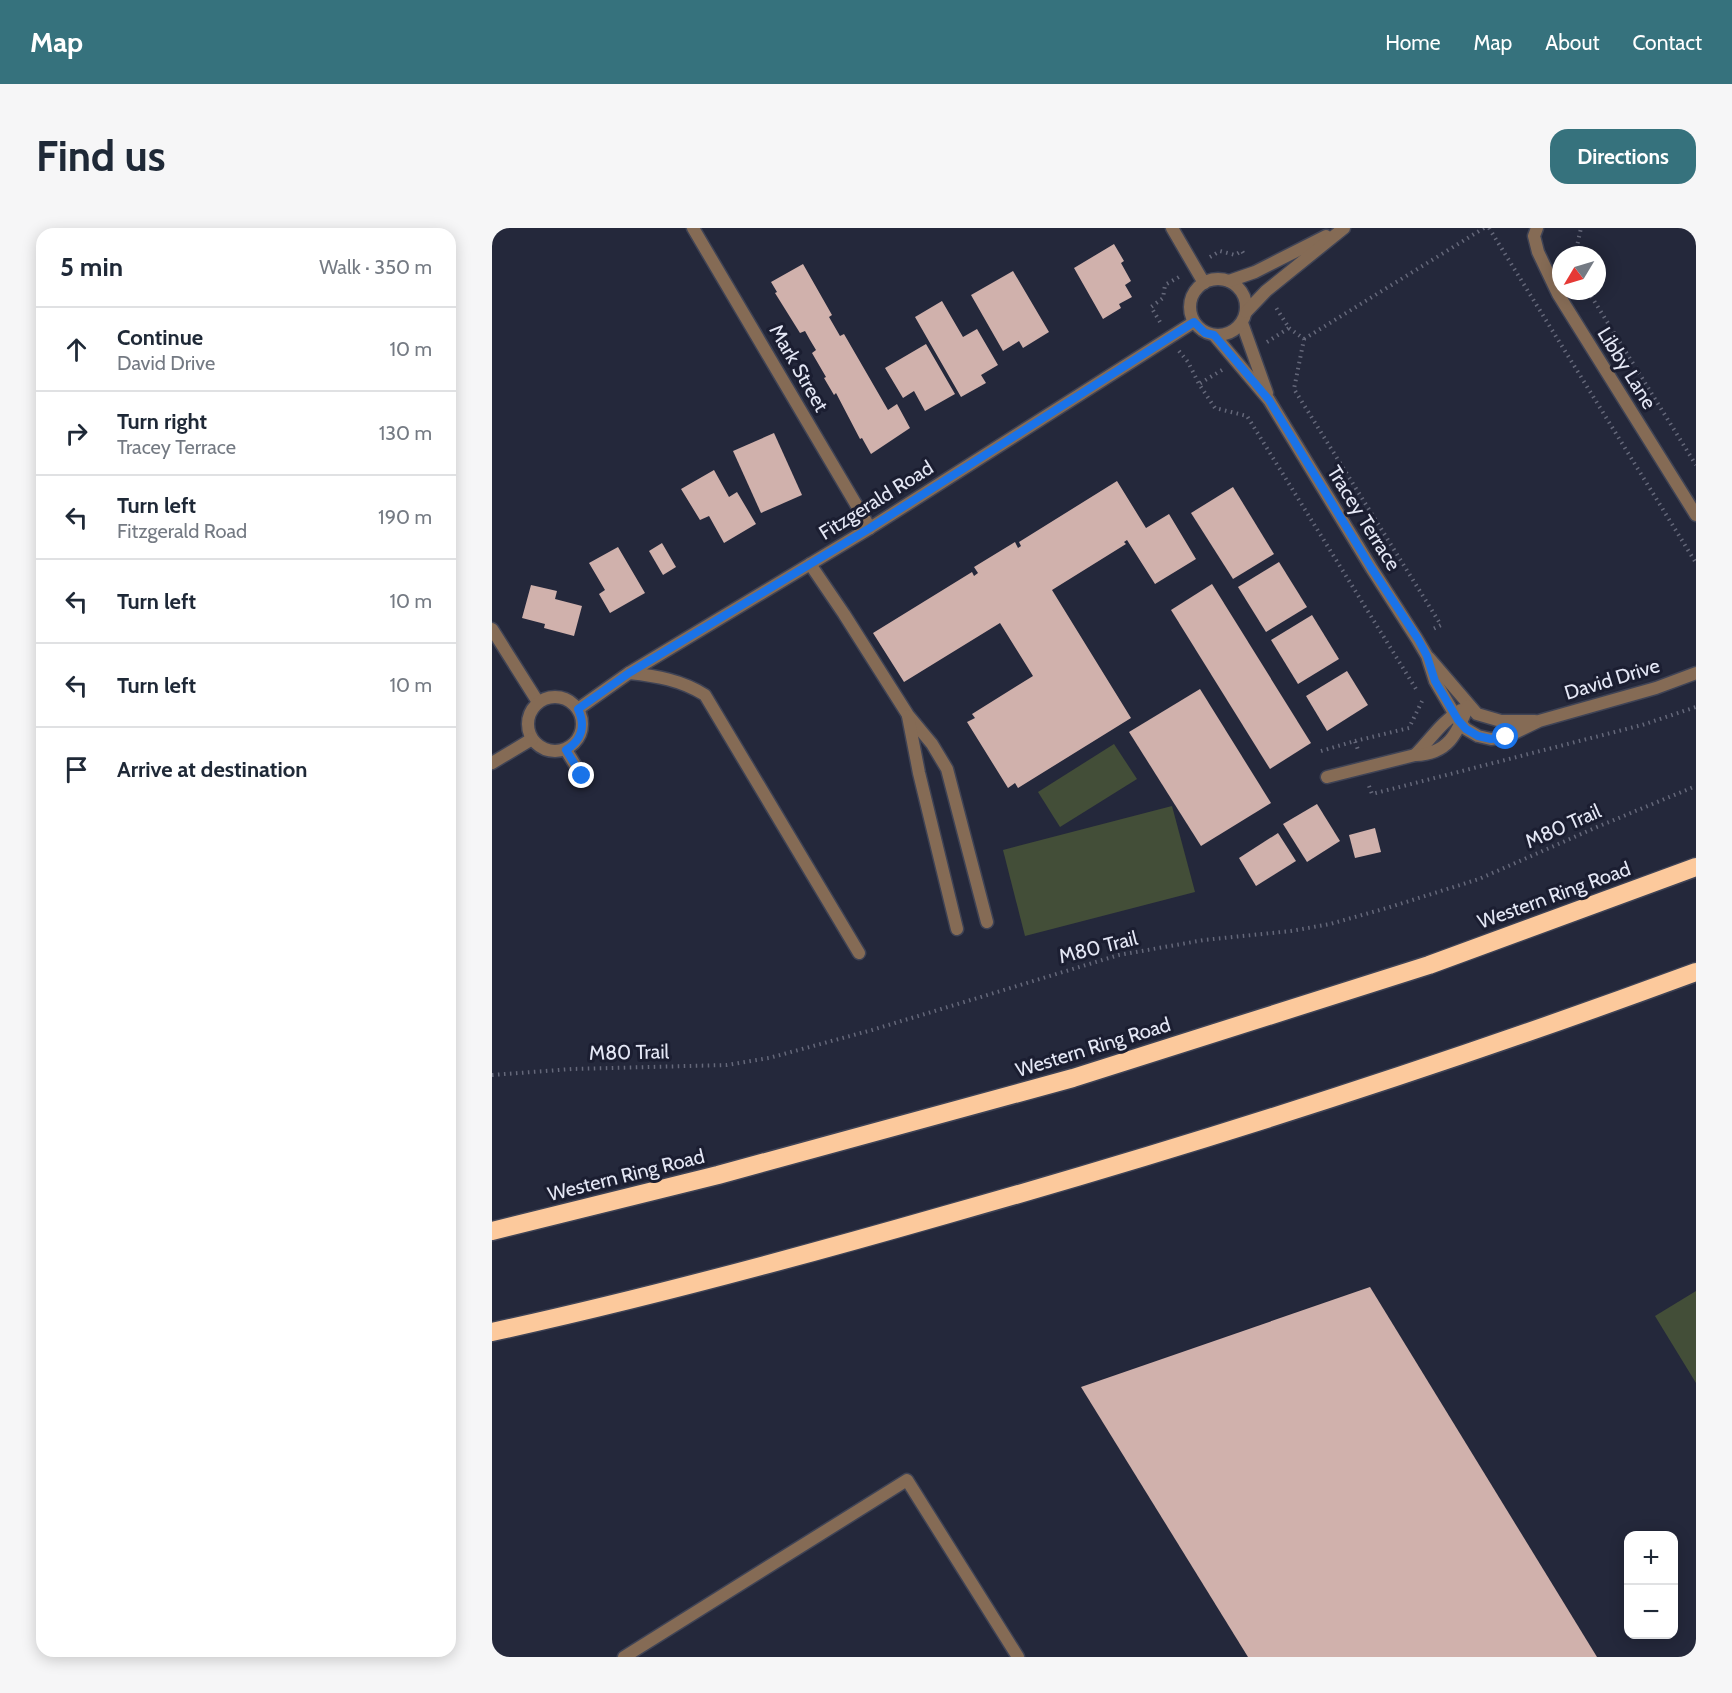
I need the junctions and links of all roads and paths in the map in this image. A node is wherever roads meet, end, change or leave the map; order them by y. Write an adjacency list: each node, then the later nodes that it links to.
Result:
1 (693, 228): 20 (street, Mark Street)
2 (1172, 228): 10 (street)
3 (1343, 228): 9 (street); 12 (street)
4 (1484, 228): 16 (path)
5 (1489, 228): 21 (path)
6 (1581, 228): 8 (path)
7 (1535, 232): 19 (street, Libby Lane)
8 (1577, 246)
9 (1229, 282): 10 (street); 12 (street)
10 (1204, 283): 13 (street)
11 (1594, 300): 18 (path)
12 (1244, 318): 15 (street); 17 (street, Tracey Terrace)
13 (1194, 322): 15 (street); 20 (street, Fitzgerald Road)
14 (1289, 328): 16 (path)
15 (1214, 335): 17 (street, Tracey Terrace)
16 (1304, 339): 24 (path)
17 (1269, 400): 24 (street, Tracey Terrace)
18 (1696, 465)
19 (1696, 515)
20 (870, 528): 22 (street, Fitzgerald Road)
21 (1696, 563)
22 (810, 564): 27 (street, Fitzgerald Road); 32 (street)
23 (492, 629): 29 (street)
24 (1418, 639): 25 (path); 26 (street, Tracey Terrace)
25 (1394, 652)
26 (1427, 656): 30 (street, Tracey Terrace); 33 (street, Tracey Terrace)
27 (629, 673): 31 (street, Fitzgerald Road); 44 (street)
28 (1696, 673): 34 (street, David Drive)
29 (538, 702): 31 (street); 35 (street)
30 (1468, 706): 33 (street); 34 (street, David Drive)
31 (578, 709): 36 (street)
32 (908, 715): 42 (street); 43 (street)
33 (1458, 719): 34 (street, David Drive); 39 (street)
34 (1539, 721)
35 (532, 739): 36 (street); 37 (street)
36 (566, 750): 38 (street)
37 (492, 764)
38 (582, 776)
39 (1327, 777)
40 (1696, 786): 46 (path, M80 Trail)
41 (1696, 867): 47 (highway, Western Ring Road)
42 (987, 922)
43 (957, 929)
44 (858, 953)
45 (1696, 972): 48 (highway)
46 (492, 1075)
47 (492, 1231)
48 (492, 1332)
49 (624, 1657): 50 (street)
50 (1018, 1657)

